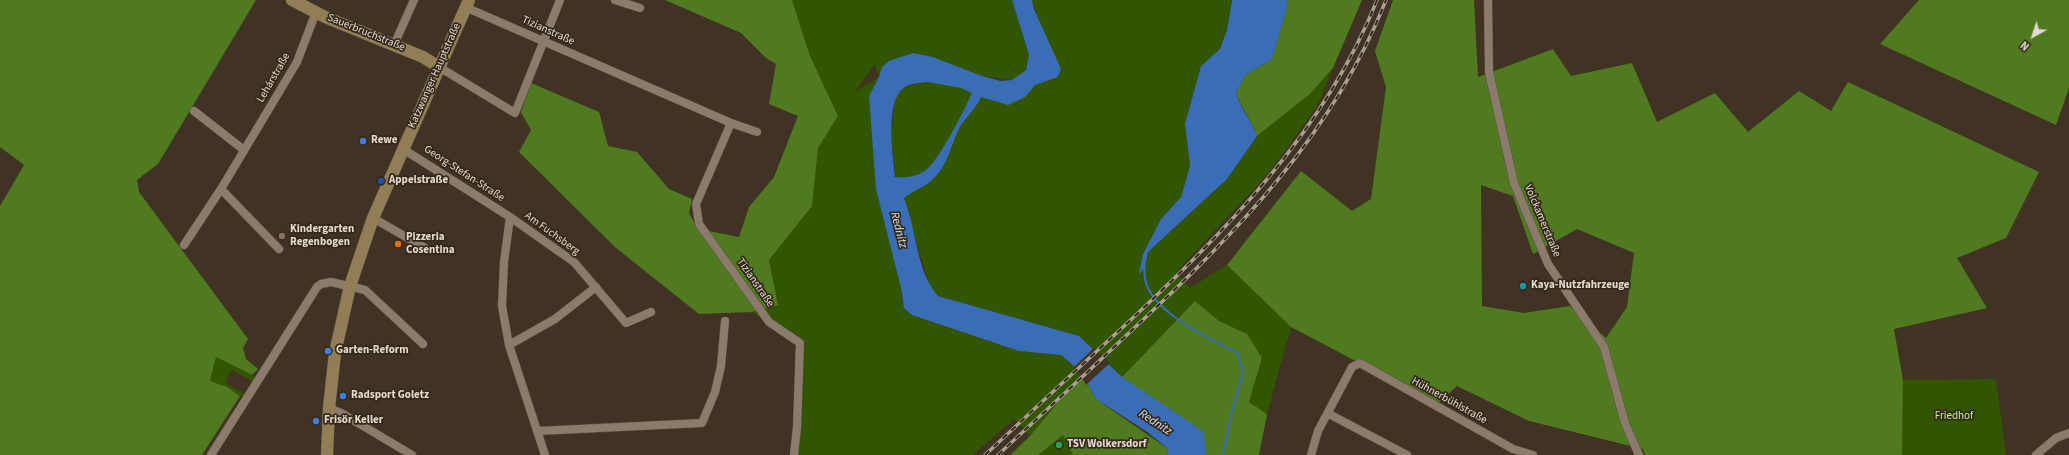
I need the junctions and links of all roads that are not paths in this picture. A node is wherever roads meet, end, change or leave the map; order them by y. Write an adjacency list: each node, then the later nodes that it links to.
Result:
1 (292, 0): 8 (main road, Sauerbruchstraße)
2 (414, 0): 10 (street)
3 (560, 0): 9 (street)
4 (615, 0): 7 (street)
5 (1488, 0): 41 (street, Volckamerstraße)
6 (467, 4): 9 (street, Tizianstraße); 11 (main road, Katzwanger Hauptstraße)
7 (640, 8)
8 (316, 12): 10 (main road, Sauerbruchstraße); 16 (street, Lehárstraße)
9 (543, 41): 11 (street); 13 (street, Tizianstraße)
10 (394, 45): 11 (main road, Sauerbruchstraße)
11 (439, 67): 15 (main road, Katzwanger Hauptstraße)
12 (194, 111): 16 (street)
13 (731, 123): 14 (street, Tizianstraße); 37 (street, Tizianstraße)
14 (757, 132)
15 (404, 149): 18 (street, Georg-Stefan-Straße); 19 (main road, Katzwanger Hauptstraße)
16 (244, 150): 17 (street, Lehárstraße)
17 (221, 189): 20 (street, Lehárstraße); 22 (street)
18 (510, 217): 24 (street, Am Fuchsberg); 28 (street, Georg-Stefan-Straße)
19 (373, 218): 21 (street); 23 (main road, Katzwanger Hauptstraße)
20 (184, 245)
21 (425, 248)
22 (279, 249)
23 (350, 286): 27 (street); 29 (main road, Katzwanger Hauptstraße); 33 (street)
24 (596, 287): 25 (street, Am Fuchsberg); 28 (street)
25 (651, 312)
26 (725, 321): 31 (street)
27 (422, 344)
28 (509, 345): 31 (street, Georg-Stefan-Straße)
29 (329, 408): 34 (main road, Katzwanger Hauptstraße); 35 (street)
30 (1329, 414): 38 (street); 39 (street); 40 (street, Hühnerbühlstraße)
31 (537, 431): 36 (street, Georg-Stefan-Straße)
32 (2069, 433): 42 (street)
33 (211, 455)
34 (327, 455)
35 (412, 455)
36 (545, 455)
37 (794, 455)
38 (1311, 455)
39 (1407, 455)
40 (1533, 455)
41 (1639, 455)
42 (2036, 455)

